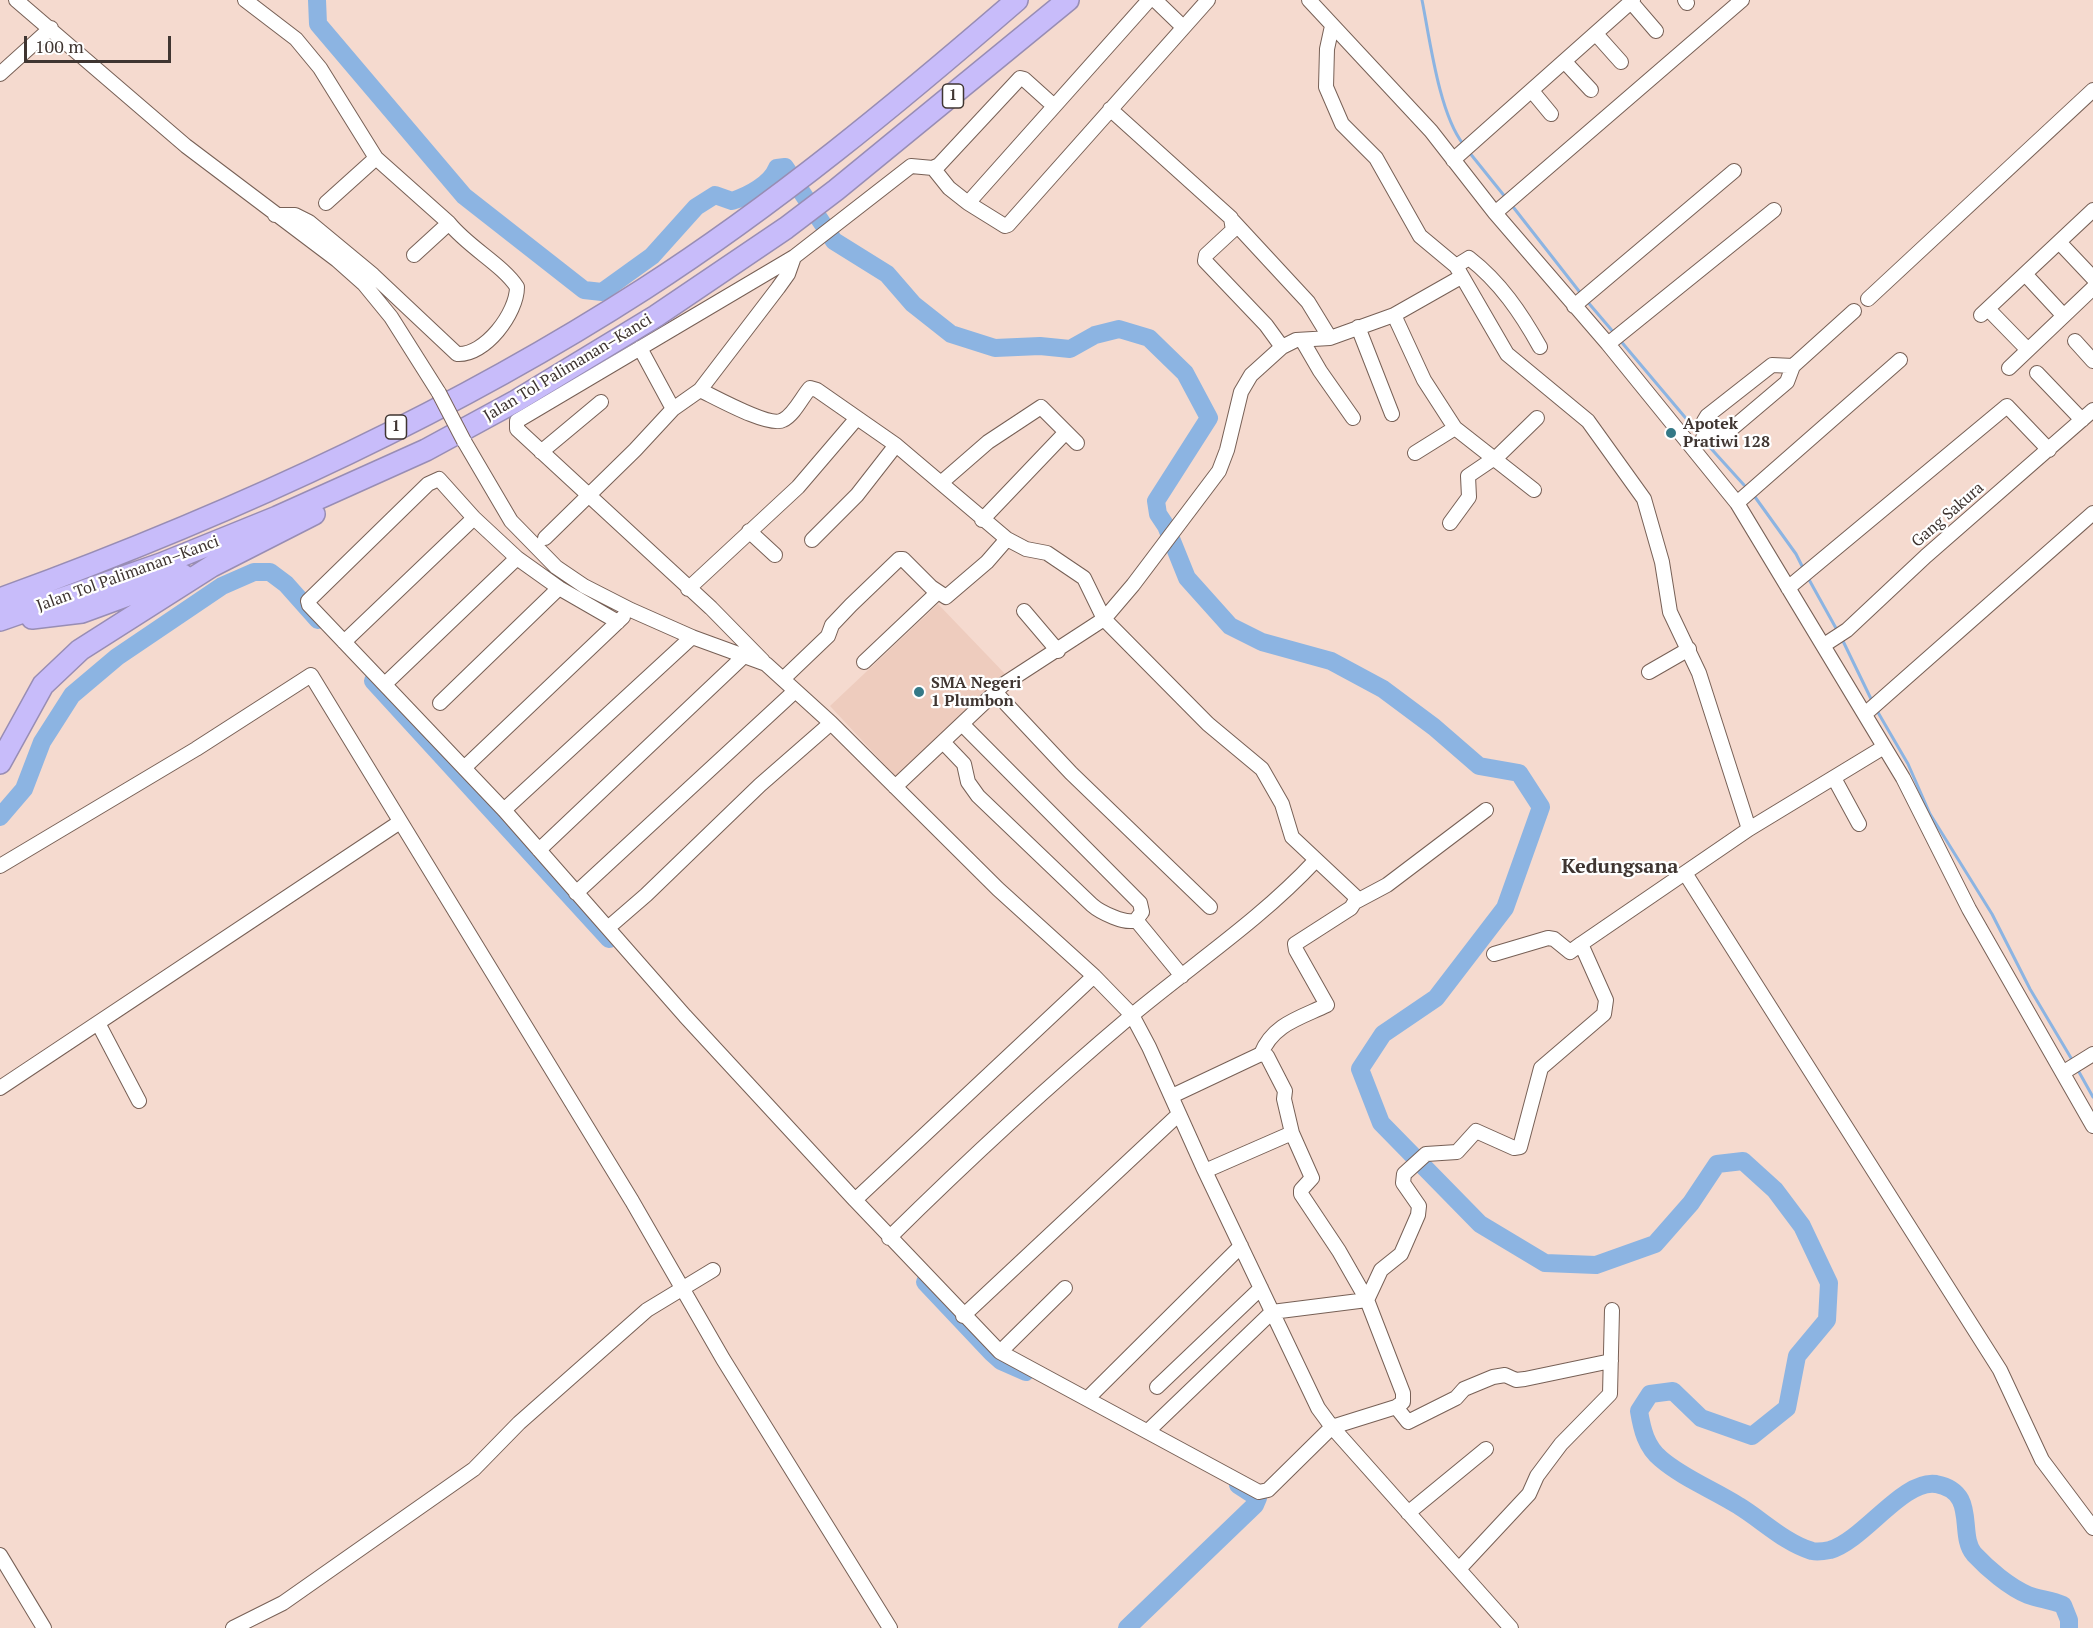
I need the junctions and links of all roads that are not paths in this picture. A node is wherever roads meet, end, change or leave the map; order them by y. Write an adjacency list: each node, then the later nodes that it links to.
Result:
1 (16, 0): 13 (street)
2 (245, 0): 27 (street)
3 (1017, 0): 16 (highway, Jalan Tol Palimanan–Kanci / 1)
4 (1068, 0): 19 (highway, Jalan Tol Palimanan–Kanci / 1)
5 (1149, 0): 24 (street)
6 (1155, 0): 12 (street)
7 (1208, 0): 12 (street)
8 (1309, 0): 11 (street)
9 (1742, 0): 33 (street)
10 (1632, 1): 14 (street); 15 (street)
11 (1332, 26): 28 (street); 42 (street)
12 (1183, 27): 25 (street)
13 (51, 28): 20 (street); 36 (street)
14 (1656, 31)
15 (1596, 34): 17 (street); 18 (street)
16 (968, 42): 19 (highway); 105 (highway, Jalan Tol Palimanan–Kanci / 1)
17 (1565, 62): 21 (street); 23 (street)
18 (1621, 62)
19 (989, 66): 79 (highway, Jalan Tol Palimanan–Kanci / 1)
20 (0, 74)
21 (1591, 90)
22 (2093, 90): 46 (street)
23 (1532, 91): 26 (street); 28 (street)
24 (1054, 106): 29 (street); 32 (street)
25 (1110, 109): 32 (street); 37 (street)
26 (1551, 114)
27 (376, 158): 31 (street); 38 (street)
28 (1456, 158): 33 (street)
29 (933, 168): 32 (street); 41 (street)
30 (1734, 171): 47 (street)
31 (326, 203)
32 (968, 203)
33 (1502, 207): 47 (street)
34 (1774, 210): 53 (street)
35 (2093, 210): 39 (street)
36 (275, 215): 38 (street); 103 (street, bridge)
37 (1233, 221): 52 (street); 56 (street)
38 (449, 223): 40 (street)
39 (2059, 242): 43 (street); 44 (street)
40 (414, 255)
41 (794, 257): 58 (street); 65 (street)
42 (1459, 272): 49 (street); 57 (street); 111 (street)
43 (2025, 274): 50 (street); 59 (street)
44 (2093, 278)
45 (2093, 288): 50 (street)
46 (1868, 299)
47 (1582, 300): 53 (street)
48 (1854, 311): 62 (street)
49 (1394, 315): 51 (street); 74 (street)
50 (2063, 315): 59 (street)
51 (1358, 327): 52 (street); 69 (street)
52 (1330, 338): 54 (street)
53 (1615, 339): 76 (street)
54 (1302, 340): 56 (street); 71 (street)
55 (2075, 341): 61 (street)
56 (1282, 347): 106 (street)
57 (1540, 347)
58 (640, 348): 67 (street); 81 (street)
59 (2027, 349): 63 (street)
60 (1900, 360): 87 (street)
61 (2093, 361)
62 (1793, 366): 76 (street); 76 (street)
63 (2009, 368)
64 (2037, 373): 73 (street)
65 (700, 390): 67 (street); 70 (street)
66 (601, 402): 81 (street)
67 (673, 409): 86 (street)
68 (2093, 410): 73 (street, Gang Sakura)
69 (1392, 414)
70 (857, 418): 78 (street); 92 (street)
71 (1353, 418)
72 (1537, 418): 83 (street)
73 (2082, 420): 80 (street, Gang Sakura)
74 (1455, 428): 82 (street); 83 (street)
75 (1066, 432): 77 (street); 84 (street); 90 (street)
76 (1701, 439): 87 (street)
77 (1077, 443)
78 (896, 445): 84 (street); 95 (street)
79 (426, 450): 98 (highway); 105 (highway, Jalan Tol Palimanan–Kanci / 1)
80 (2049, 450): 99 (street); 110 (street, Gang Sakura)
81 (541, 452): 86 (street)
82 (1415, 453)
83 (1493, 459): 85 (street); 91 (street)
84 (942, 482): 90 (street)
85 (1534, 490)
86 (587, 495): 93 (street); 101 (street)
87 (1737, 502): 99 (street)
88 (2092, 516): 122 (street)
89 (474, 518): 97 (street); 109 (street); 109 (street)
90 (982, 520): 94 (street)
91 (1450, 524)
92 (749, 531): 96 (street); 101 (street)
93 (545, 538)
94 (1007, 539): 102 (street); 106 (street)
95 (812, 540)
96 (776, 555)
97 (517, 558): 100 (street); 118 (street)
98 (212, 566): 105 (highway); 127 (highway)
99 (1793, 584): 110 (street)
100 (559, 588): 107 (street); 121 (street)
101 (688, 589): 115 (street)
102 (938, 592): 114 (street); 117 (street)
103 (632, 610): 107 (street); 108 (street)
104 (1024, 611): 112 (street)
105 (2, 613)
106 (1104, 618): 112 (street); 137 (street)
107 (618, 622): 128 (street)
108 (692, 637): 113 (street); 131 (street)
109 (344, 642): 118 (street)
110 (1828, 643): 122 (street)
111 (1689, 649): 116 (street); 135 (street)
112 (1058, 651): 120 (street)
113 (743, 657): 115 (street); 136 (street)
114 (864, 662)
115 (766, 664): 117 (street)
116 (1649, 672)
117 (783, 679): 119 (street)
118 (385, 684): 128 (street)
119 (795, 690): 123 (street); 140 (street)
120 (995, 692): 124 (street); 142 (street)
121 (440, 703)
122 (1870, 710): 126 (street)
123 (831, 723): 130 (street); 144 (street)
124 (962, 724): 125 (street); 143 (street)
125 (943, 742): 130 (street); 143 (street)
126 (1884, 747): 129 (street); 153 (street)
127 (0, 763)
128 (464, 768): 131 (street)
129 (1834, 778): 134 (street); 135 (street)
130 (895, 787): 147 (street)
131 (504, 810): 136 (street)
132 (1486, 810): 141 (street)
133 (400, 822): 138 (street); 150 (street); 167 (street)
134 (1859, 824)
135 (1749, 830): 139 (street)
136 (539, 849): 140 (street)
137 (1315, 861): 141 (street); 148 (street)
138 (0, 866)
139 (1685, 873): 145 (street); 181 (street)
140 (576, 893): 144 (street)
141 (1357, 901): 151 (street)
142 (1210, 907)
143 (1136, 920): 148 (street)
144 (609, 927): 161 (street)
145 (1581, 944): 146 (street); 168 (street)
146 (1494, 954)
147 (1094, 976): 149 (street); 161 (street)
148 (1182, 976): 149 (street)
149 (1132, 1015): 155 (street); 162 (street)
150 (98, 1023): 154 (street); 156 (street)
151 (1261, 1054): 155 (street); 159 (street)
152 (2093, 1054): 153 (street)
153 (2064, 1072): 158 (street)
154 (0, 1088)
155 (1172, 1096): 157 (street)
156 (139, 1101)
157 (1179, 1114): 160 (street); 171 (street)
158 (2093, 1126)
159 (1292, 1133): 160 (street); 168 (street)
160 (1205, 1170): 163 (street)
161 (855, 1200): 162 (street)
162 (889, 1238): 171 (street)
163 (1241, 1246): 166 (street); 175 (street)
164 (713, 1270): 167 (street)
165 (1065, 1288): 172 (street)
166 (1261, 1288): 170 (street); 174 (street)
167 (682, 1289): 185 (street); 186 (street)
168 (1367, 1300): 170 (street); 176 (street)
169 (1612, 1310): 173 (street)
170 (1272, 1312): 177 (street); 178 (street)
171 (963, 1316): 172 (street)
172 (1000, 1352): 175 (street)
173 (1611, 1361): 176 (street); 183 (street)
174 (1157, 1387)
175 (1088, 1398): 178 (street)
176 (1396, 1407): 177 (street)
177 (1332, 1427): 178 (street); 180 (street)
178 (1148, 1431)
179 (1486, 1449): 180 (street)
180 (1408, 1513): 183 (street)
181 (2093, 1528)
182 (0, 1555): 184 (street)
183 (1458, 1569): 187 (street)
184 (44, 1628)
185 (233, 1628)
186 (890, 1628)
187 (1511, 1628)

